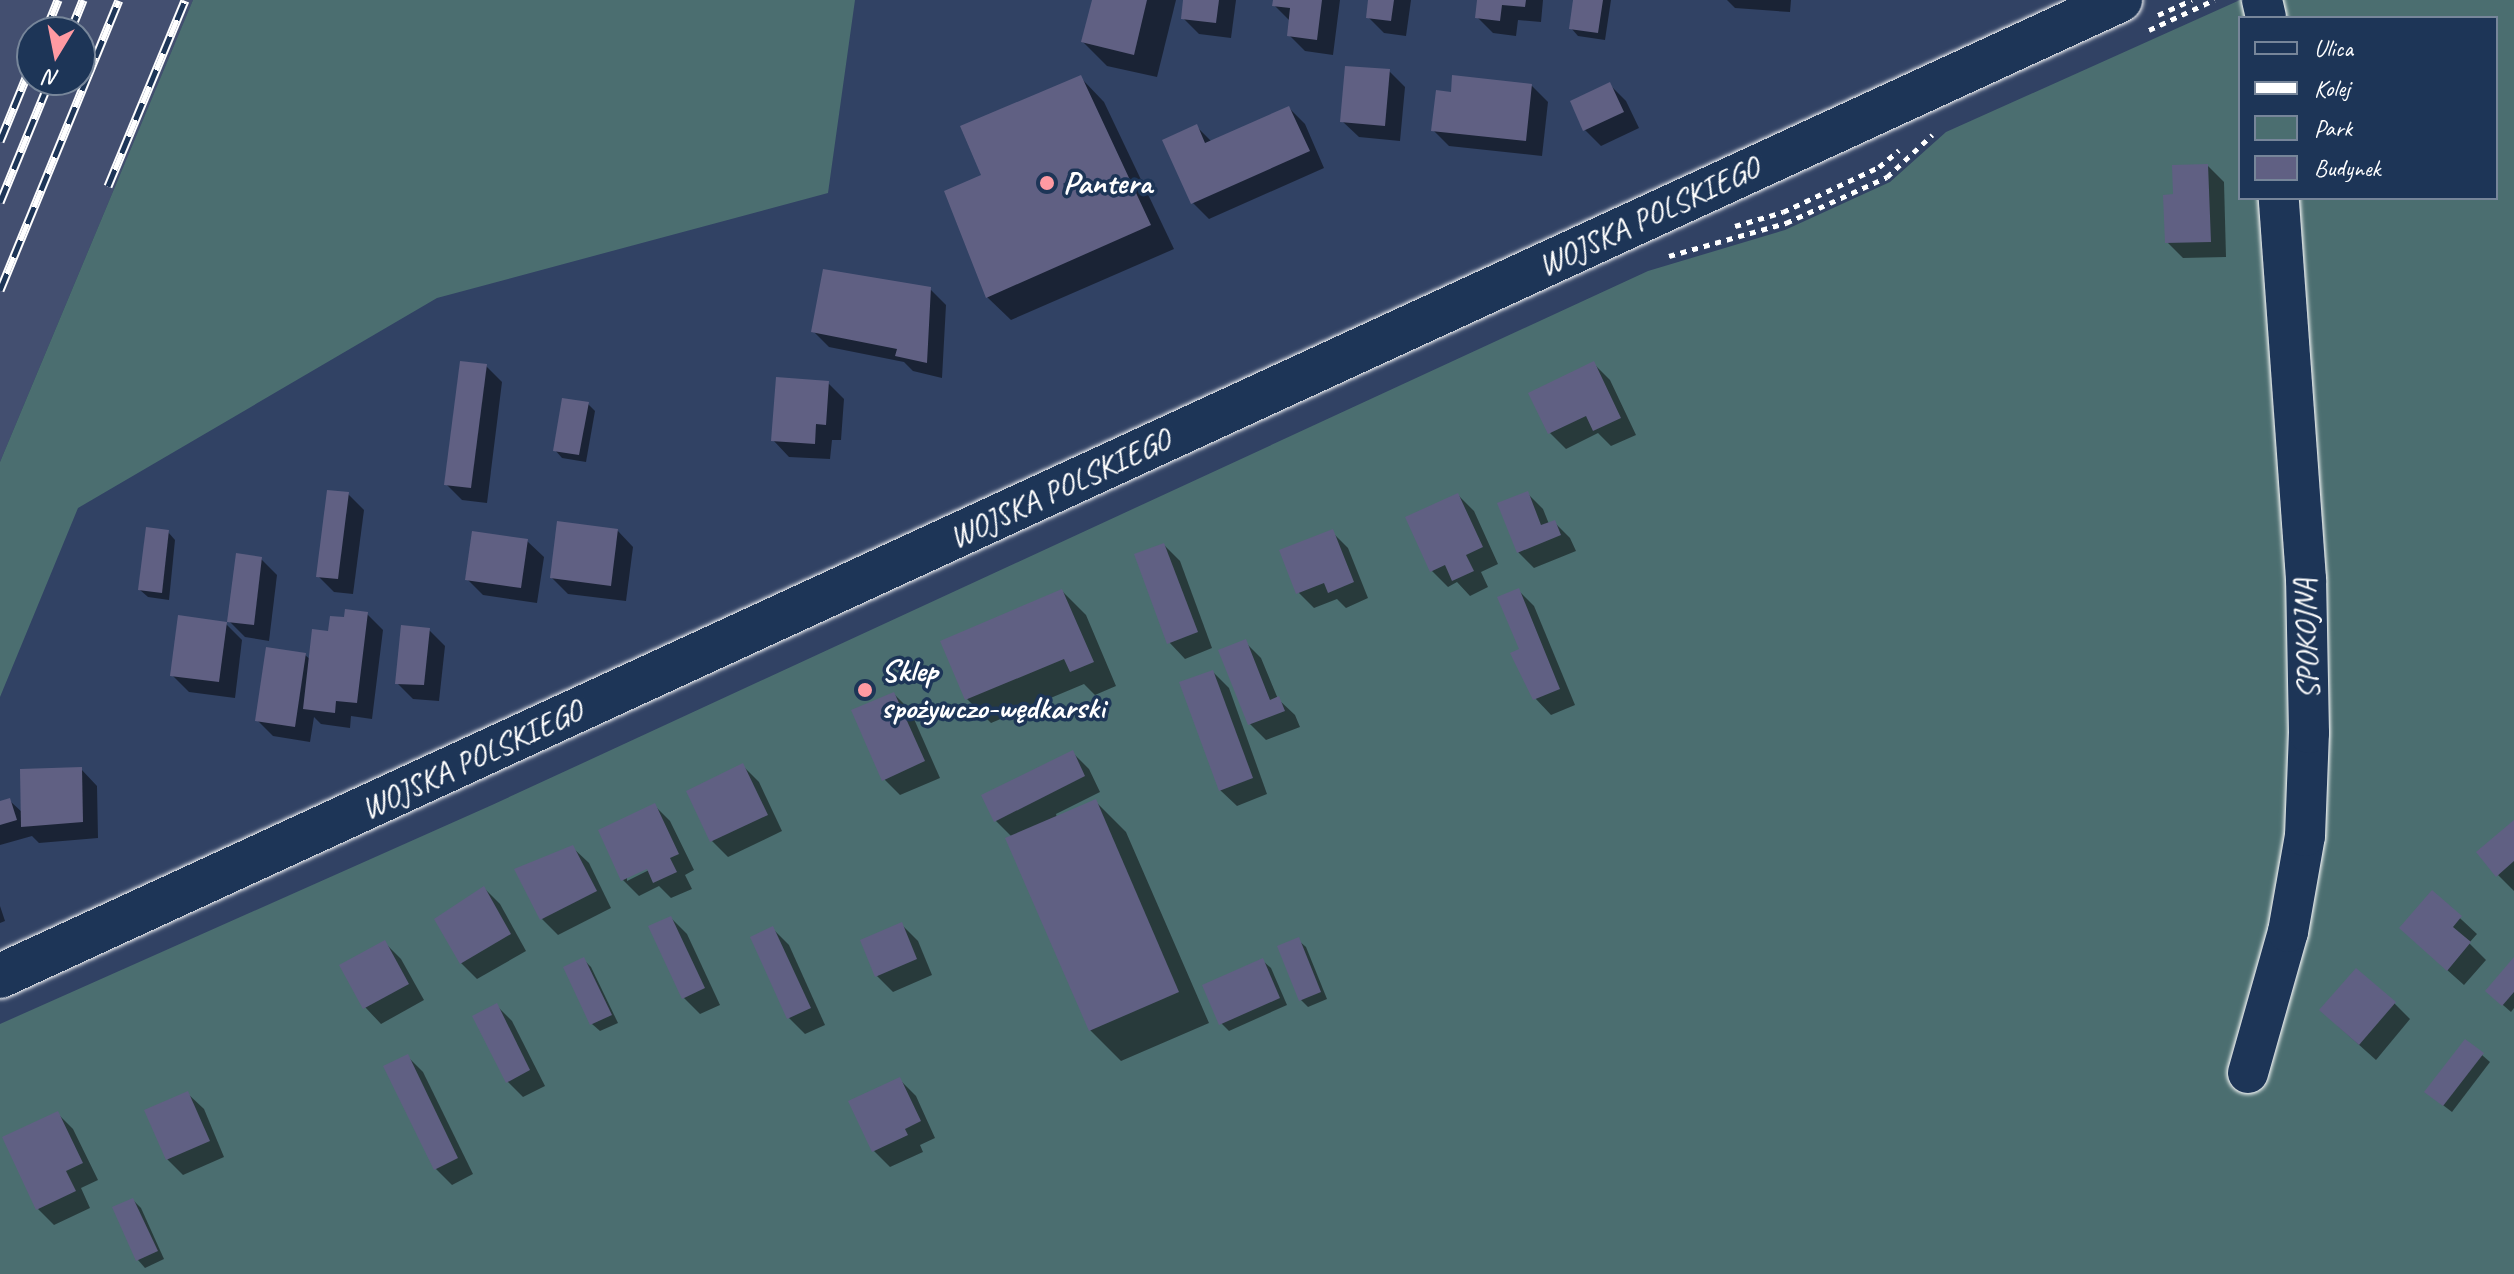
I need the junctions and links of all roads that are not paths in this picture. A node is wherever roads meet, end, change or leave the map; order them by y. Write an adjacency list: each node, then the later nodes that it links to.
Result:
1 (2120, 0): 3 (street, WOJSKA POLSKIEGO)
2 (2279, 200): 4 (street, SPOKOJNA)
3 (0, 976)
4 (2248, 1073)

